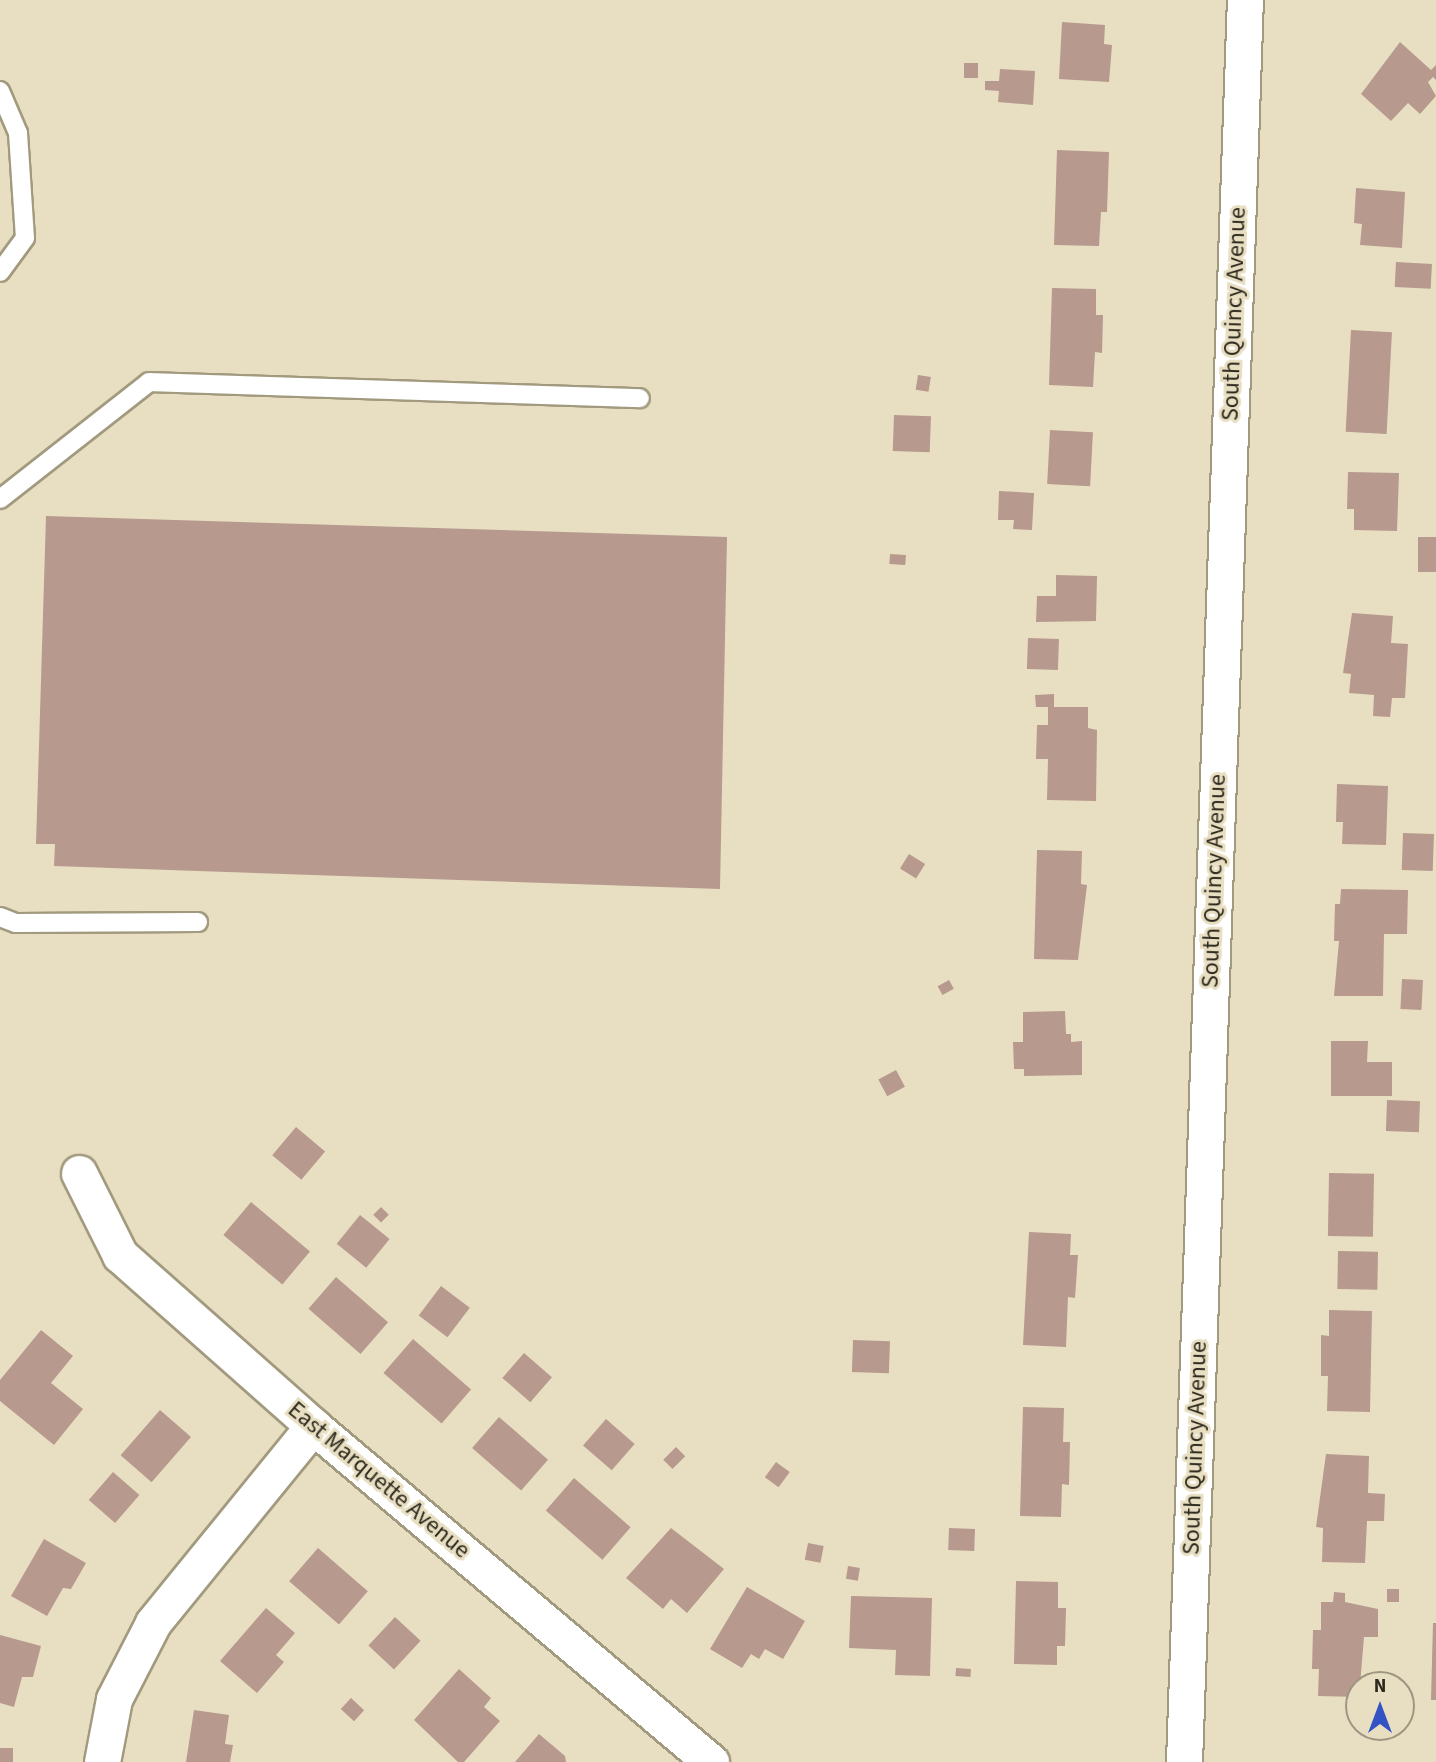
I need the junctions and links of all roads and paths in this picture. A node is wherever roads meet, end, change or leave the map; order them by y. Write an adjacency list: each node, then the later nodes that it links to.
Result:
1 (1245, 0): 12 (street, South Quincy Avenue)
2 (0, 91): 3 (lane)
3 (0, 272)
4 (640, 398): 5 (lane)
5 (0, 499)
6 (0, 917): 7 (lane)
7 (198, 922)
8 (79, 1173): 9 (street, East Marquette Avenue)
9 (313, 1426): 10 (street); 11 (street, East Marquette Avenue)
10 (102, 1762)
11 (711, 1762)
12 (1184, 1762)

